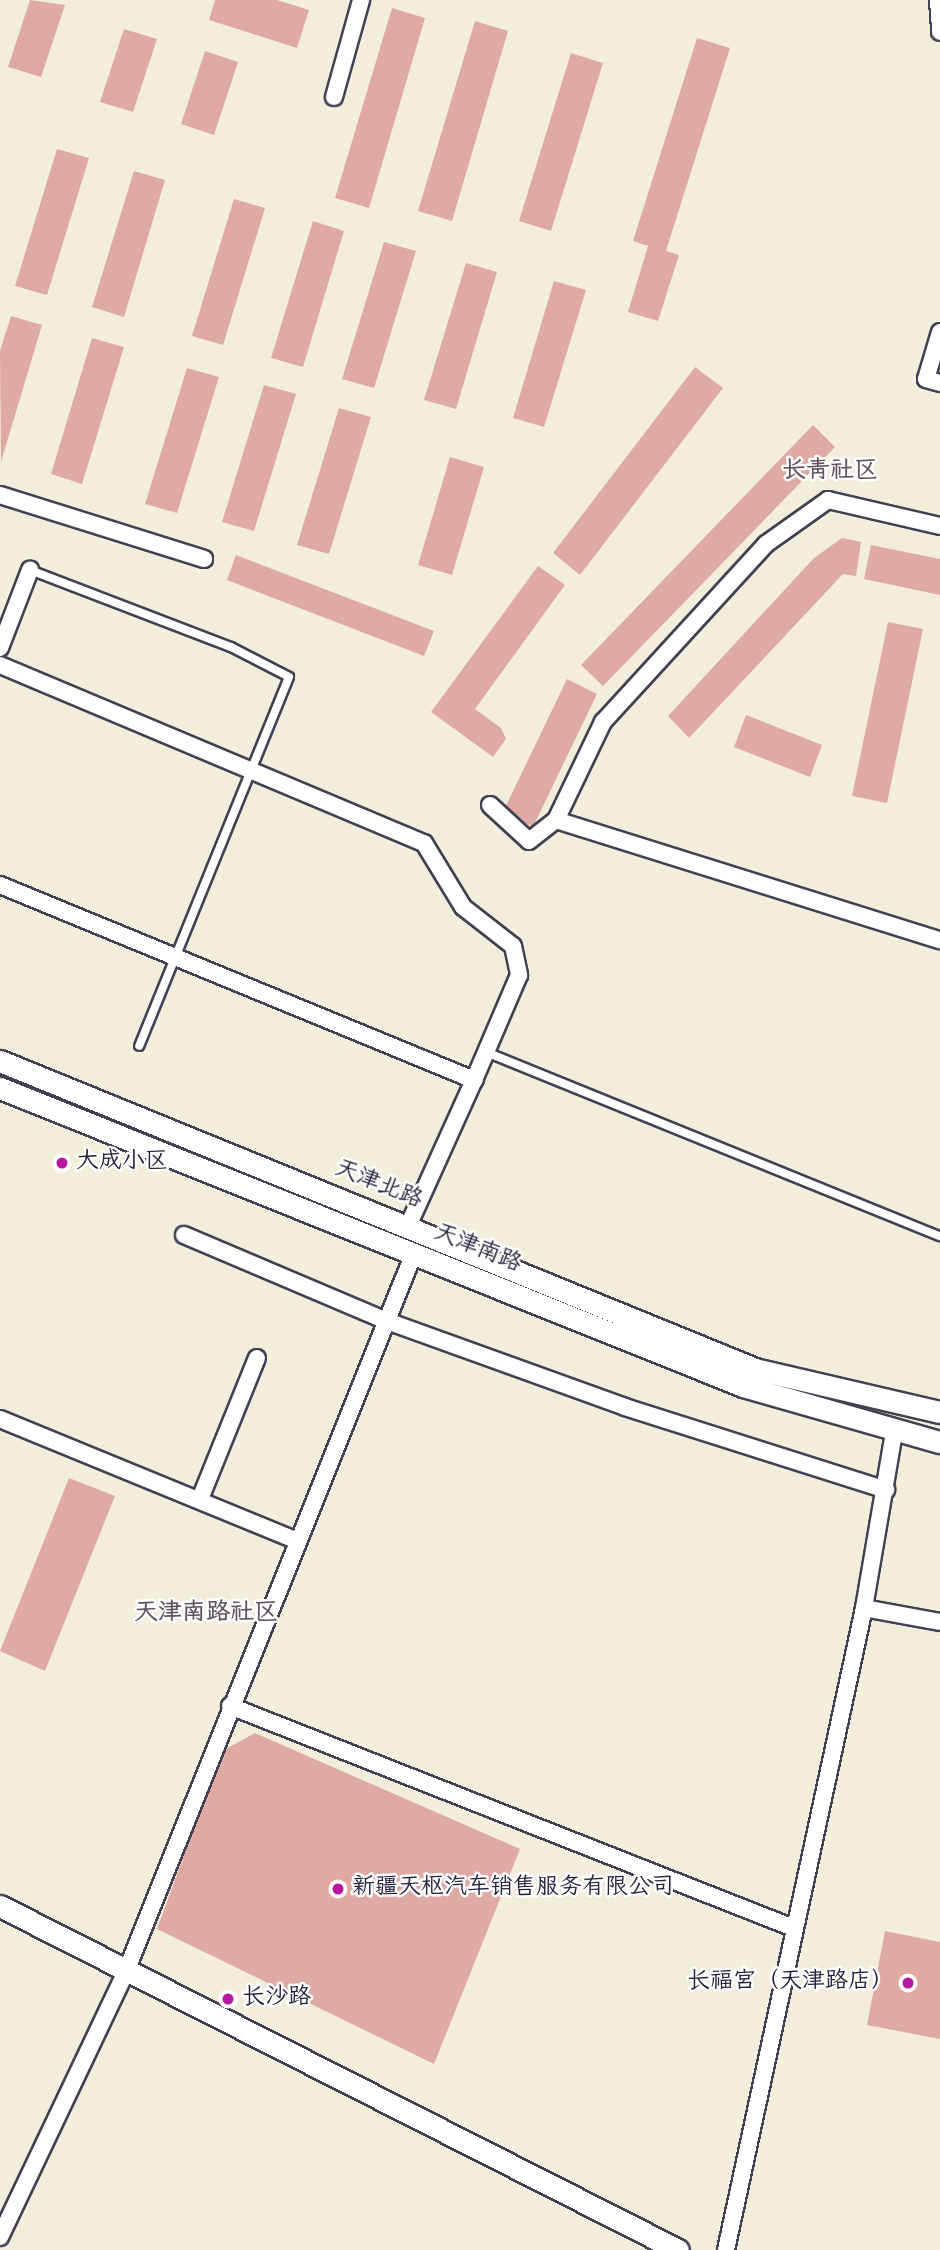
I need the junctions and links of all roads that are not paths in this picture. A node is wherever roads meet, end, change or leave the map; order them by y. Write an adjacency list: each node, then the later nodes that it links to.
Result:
1 (361, 0): 4 (street)
2 (937, 0): 3 (street)
3 (940, 32)
4 (334, 97)
5 (940, 331): 6 (street)
6 (940, 383)
7 (0, 495): 9 (street)
8 (940, 526): 15 (street)
9 (204, 559)
10 (30, 570): 11 (street); 13 (lane)
11 (0, 648)
12 (0, 666): 13 (street)
13 (254, 770): 18 (lane); 20 (street)
14 (490, 805): 15 (street)
15 (556, 820): 17 (street)
16 (0, 885): 18 (street)
17 (940, 940)
18 (176, 957): 19 (lane); 22 (street)
19 (139, 1046)
20 (486, 1052): 22 (street); 26 (lane)
21 (0, 1060): 24 (street, 天津北路)
22 (474, 1080): 24 (street)
23 (0, 1088): 27 (street, 天津南路)
24 (408, 1226): 30 (street, 天津北路)
25 (184, 1235): 28 (street)
26 (940, 1236)
27 (414, 1253): 28 (street); 32 (street, 天津南路)
28 (384, 1320): 34 (street); 36 (street)
29 (257, 1358): 35 (street)
30 (940, 1412)
31 (0, 1419): 35 (street)
32 (894, 1433): 33 (street, 天津南路); 34 (street)
33 (940, 1442)
34 (886, 1490): 37 (street)
35 (200, 1499): 36 (street)
36 (298, 1541): 39 (street)
37 (864, 1608): 38 (street); 41 (street)
38 (940, 1622)
39 (230, 1706): 41 (street); 42 (street)
40 (0, 1906): 42 (street)
41 (791, 1927): 45 (street)
42 (127, 1969): 43 (street); 44 (street)
43 (0, 2236)
44 (678, 2250)
45 (726, 2250)

